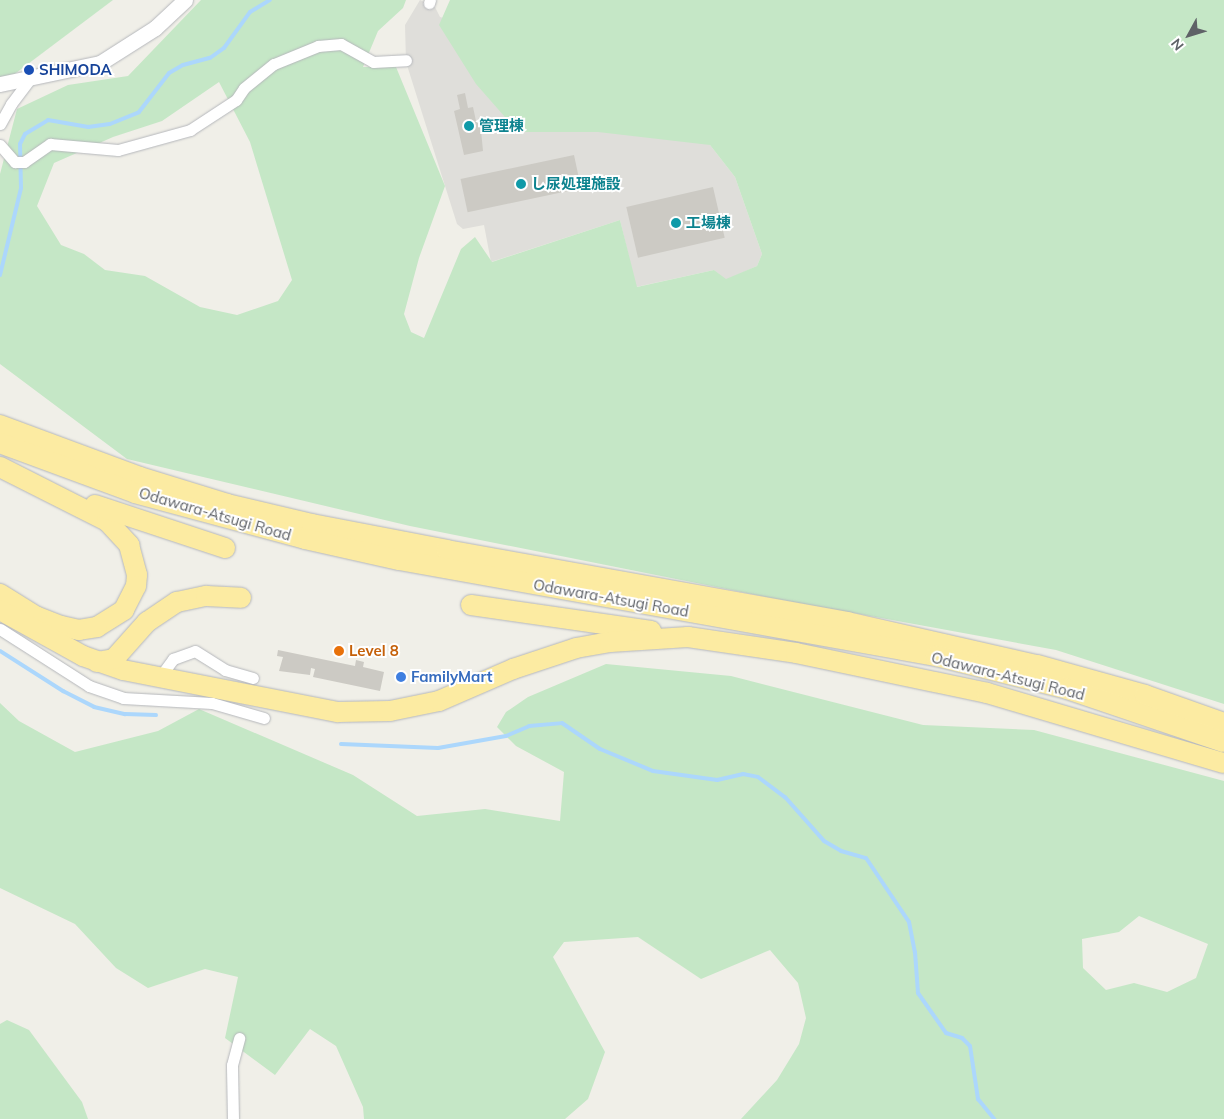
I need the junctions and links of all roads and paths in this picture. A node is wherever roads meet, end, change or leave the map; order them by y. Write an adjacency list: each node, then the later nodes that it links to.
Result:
1 (185, 0): 3 (street)
2 (406, 60): 6 (street)
3 (31, 77): 4 (street); 5 (street)
4 (0, 84)
5 (0, 124)
6 (0, 145)
7 (0, 425): 23 (highway, Odawara-Atsugi Road)
8 (0, 443): 24 (highway, Odawara-Atsugi Road)
9 (0, 467): 10 (highway); 11 (highway)
10 (225, 548)
11 (0, 594)
12 (241, 598): 17 (highway)
13 (471, 606): 16 (highway)
14 (0, 610): 17 (highway)
15 (0, 629): 21 (street)
16 (688, 638): 17 (highway); 25 (highway)
17 (97, 662)
18 (165, 670): 19 (street)
19 (253, 678)
20 (156, 686): 21 (street)
21 (149, 698): 22 (street)
22 (264, 718)
23 (1224, 723)
24 (1224, 742)
25 (1224, 763)
26 (239, 1038): 27 (street)
27 (233, 1119)

